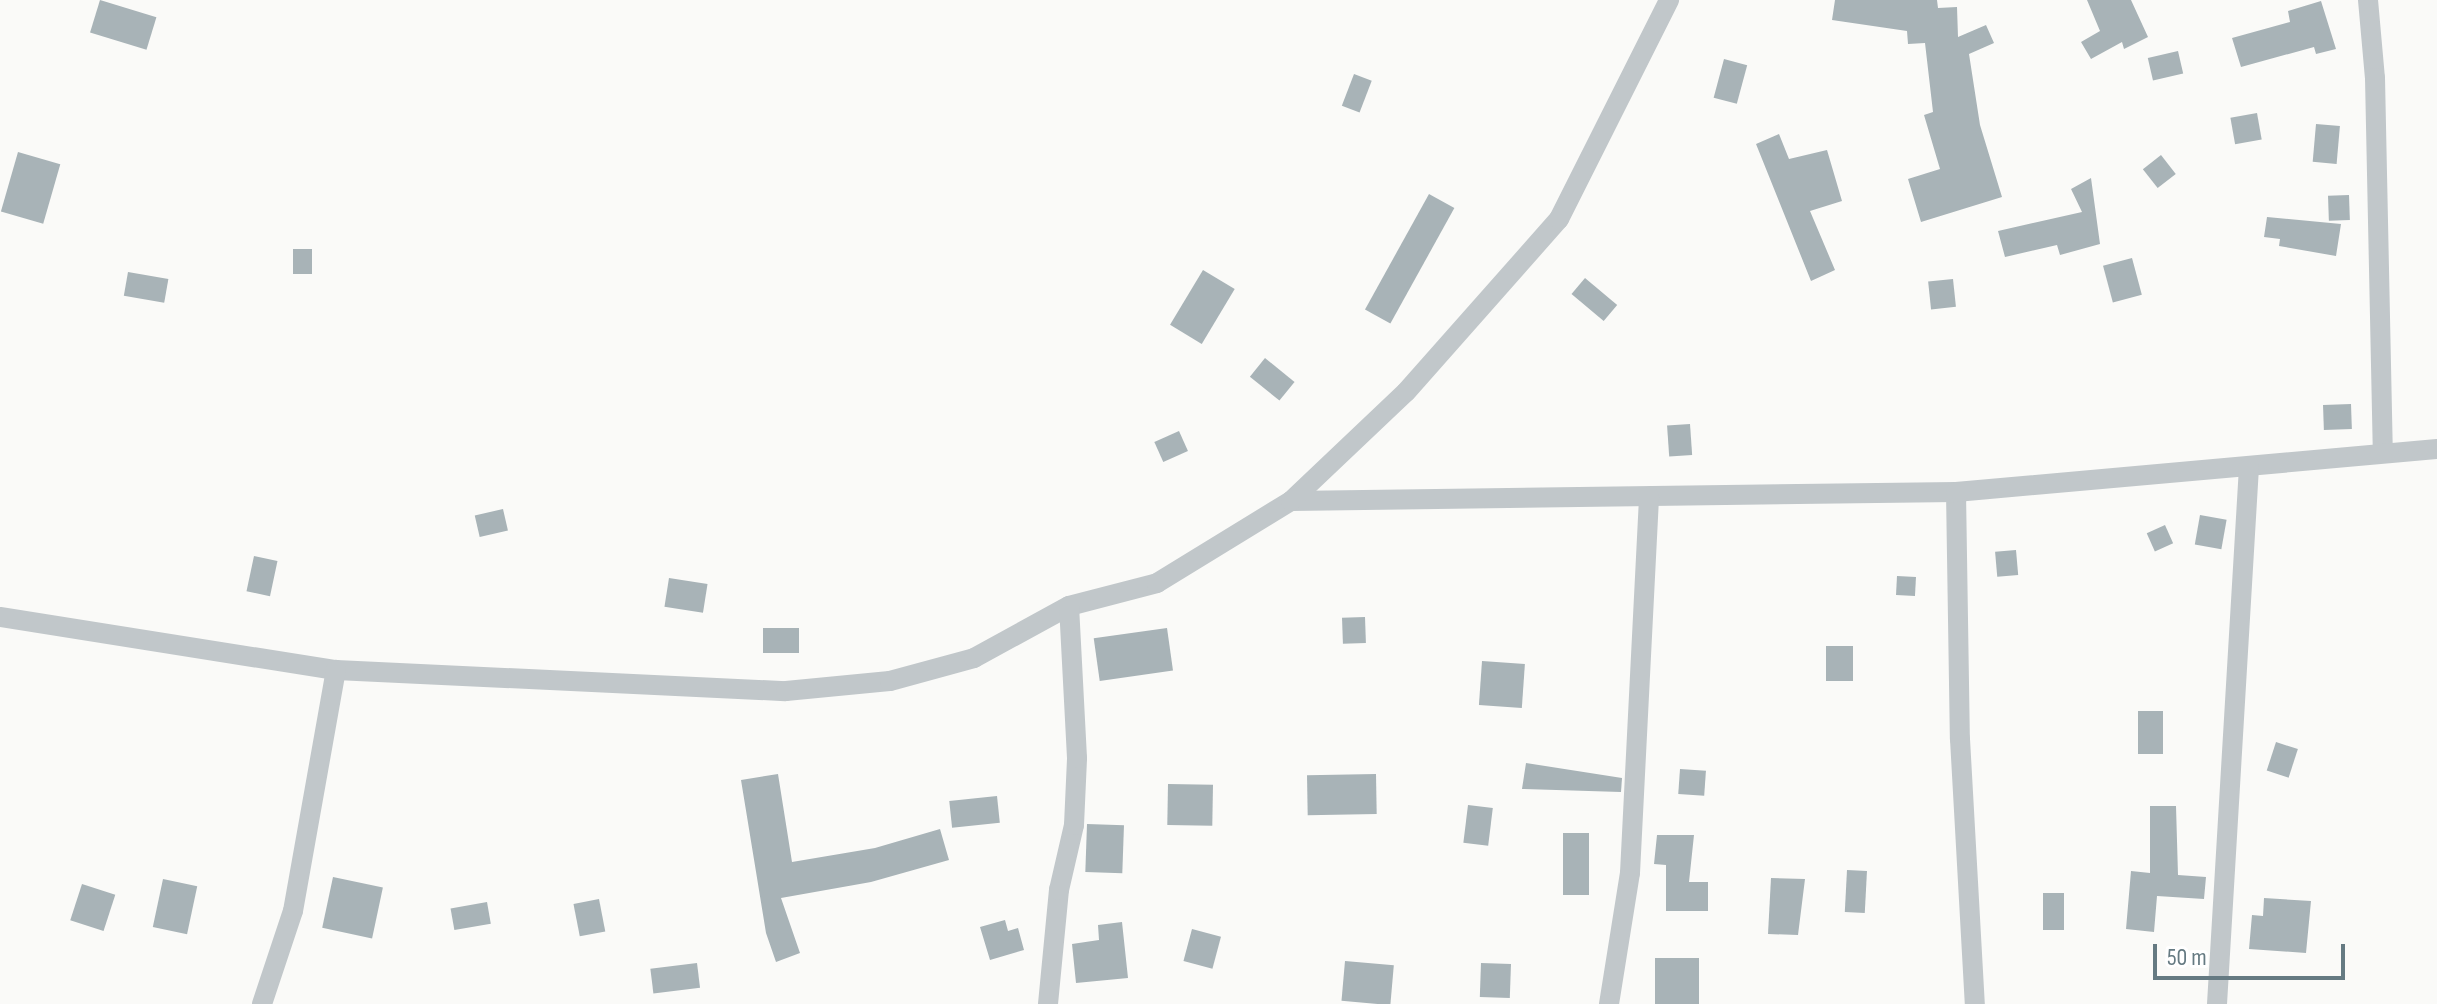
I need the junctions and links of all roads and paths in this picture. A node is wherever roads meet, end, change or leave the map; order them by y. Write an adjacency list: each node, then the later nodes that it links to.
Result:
1 (1669, 0): 8 (street)
2 (2368, 0): 4 (street)
3 (2437, 449): 4 (street)
4 (2383, 450): 5 (street)
5 (2249, 467): 6 (street); 16 (street)
6 (1956, 492): 7 (street); 15 (street)
7 (1649, 496): 8 (street); 14 (street)
8 (1291, 501): 9 (street)
9 (1069, 606): 11 (street); 13 (street)
10 (0, 617): 11 (street)
11 (336, 670): 12 (street)
12 (262, 1004)
13 (1048, 1004)
14 (1609, 1004)
15 (1975, 1004)
16 (2217, 1004)

